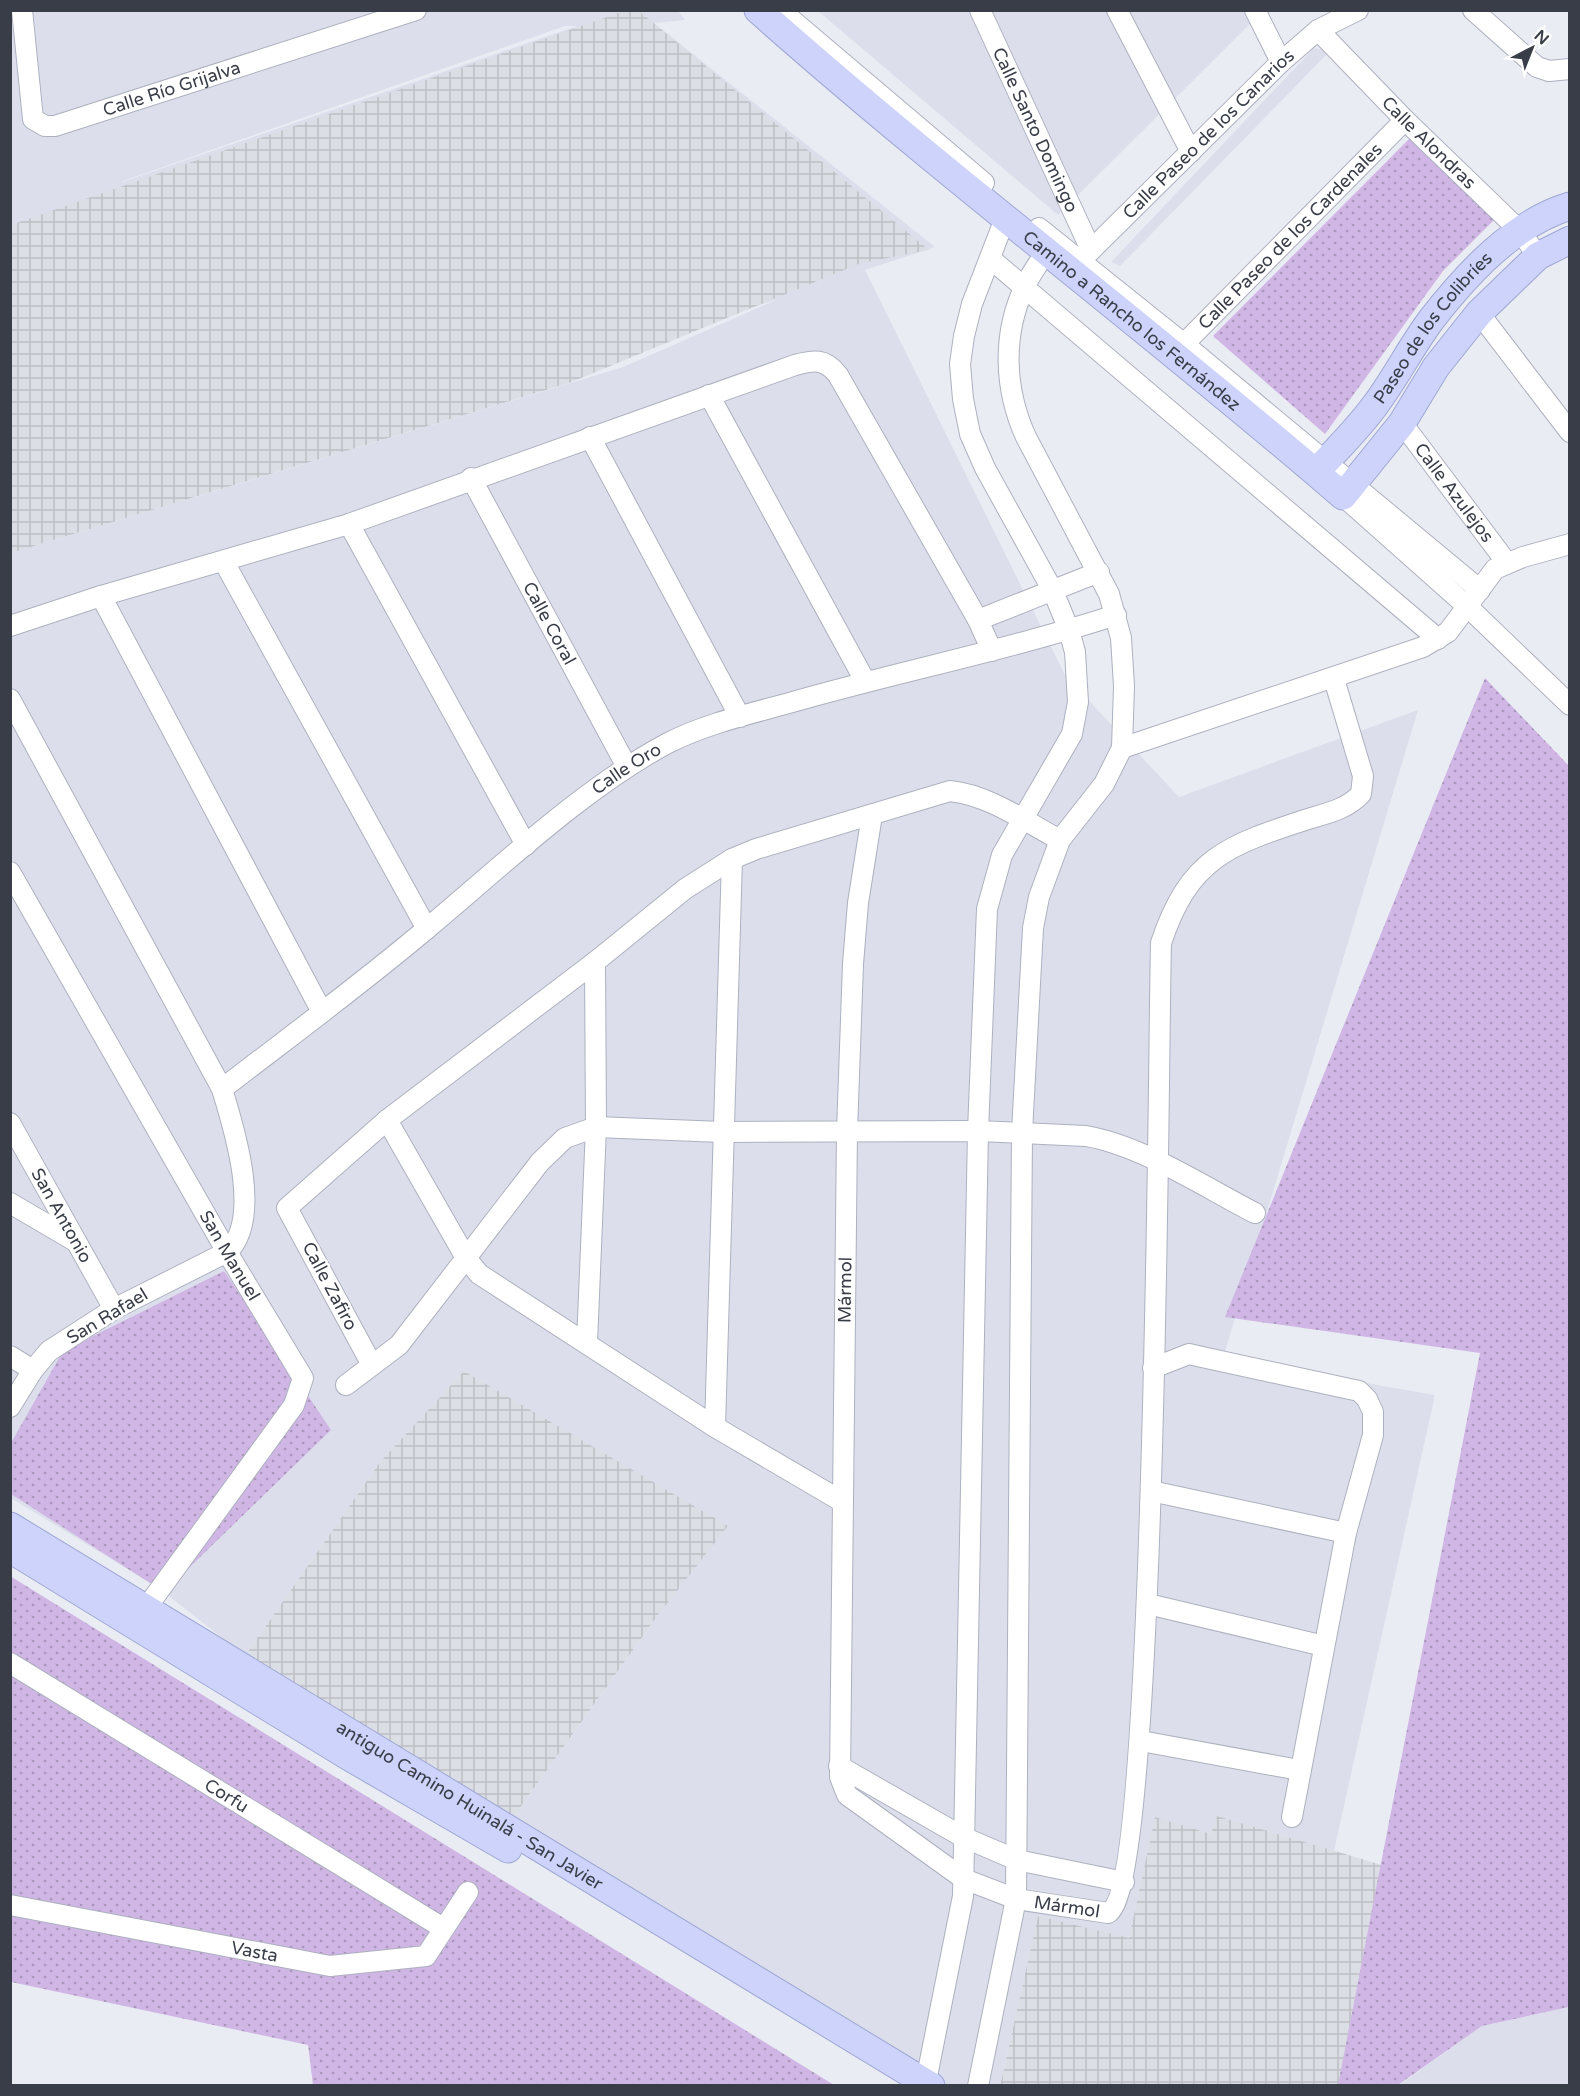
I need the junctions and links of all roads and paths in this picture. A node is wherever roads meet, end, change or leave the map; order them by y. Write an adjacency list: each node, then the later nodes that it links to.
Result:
1 (22, 10): 2 (street, Calle Río Grijalva)
2 (416, 10)
3 (758, 10): 16 (street, Camino a Rancho los Fernández)
4 (780, 10): 22 (street)
5 (1117, 10): 14 (street)
6 (1255, 10): 11 (street)
7 (1358, 10): 10 (street, Calle Paseo de los Canarios)
8 (1473, 10): 12 (street)
9 (979, 13): 22 (street, Calle Santo Domingo)
10 (1318, 30): 11 (street, Calle Paseo de los Canarios); 13 (street, Calle Alondras)
11 (1281, 62): 14 (street, Calle Paseo de los Canarios)
12 (1569, 69)
13 (1405, 120): 17 (street, Calle Alondras); 25 (street, Calle Paseo de los Cardenales)
14 (1191, 152): 22 (street, Calle Paseo de los Canarios)
15 (1569, 206): 17 (street, Paseo de los Colibríes)
16 (1006, 216): 19 (street, Camino a Rancho los Fernández); 21 (street)
17 (1519, 230): 20 (street, Calle Alondras); 30 (street, Paseo de los Colibríes)
18 (1569, 240): 20 (street, Paseo de los Colibríes)
19 (1047, 250): 22 (street, Camino a Rancho los Fernández); 23 (street)
20 (1538, 256): 24 (street, Paseo de los Colibríes)
21 (992, 260): 23 (street); 39 (street)
22 (1081, 260): 25 (street, Camino a Rancho los Fernández)
23 (1025, 286): 37 (street); 46 (street)
24 (1479, 313): 27 (street, Paseo de los Colibríes); 28 (street)
25 (1179, 349): 30 (street, Camino a Rancho los Fernández)
26 (709, 395): 29 (street); 43 (street); 49 (street)
27 (1402, 423): 32 (street, Paseo de los Colibríes); 36 (street, Calle Azulejos)
28 (1569, 432)
29 (590, 437): 31 (street); 52 (street)
30 (1321, 467): 32 (street, Camino a Rancho los Fernández)
31 (471, 478): 33 (street); 54 (street, Calle Coral)
32 (1347, 490): 38 (street); 41 (street, Camino a Rancho los Fernández)
33 (348, 524): 35 (street); 58 (street)
34 (1569, 544): 36 (street)
35 (224, 562): 40 (street); 61 (street)
36 (1507, 563): 38 (street)
37 (1099, 572): 39 (street); 42 (street)
38 (1480, 590): 41 (street)
39 (1053, 591): 43 (street); 45 (street)
40 (101, 596): 44 (street); 63 (street)
41 (1468, 607): 46 (street); 51 (street, Camino a Rancho los Fernández)
42 (1116, 615): 45 (street, Calle Oro); 53 (street)
43 (978, 620): 47 (street)
44 (10, 626)
45 (1069, 630): 47 (street, Calle Oro); 56 (street)
46 (1438, 639): 48 (street)
47 (992, 651): 49 (street, Calle Oro)
48 (1334, 679): 53 (street); 72 (street)
49 (865, 681): 52 (street, Calle Oro)
50 (10, 699): 64 (street)
51 (1569, 705)
52 (740, 717): 54 (street, Calle Oro)
53 (1122, 748): 57 (street)
54 (627, 767): 58 (street, Calle Oro)
55 (872, 815): 56 (street); 59 (street); 69 (street, Mármol)
56 (1021, 819): 57 (street); 70 (street)
57 (1060, 840): 71 (street)
58 (526, 845): 61 (street, Calle Oro)
59 (732, 859): 62 (street); 68 (street)
60 (10, 872): 76 (street, San Manuel)
61 (427, 929): 63 (street, Calle Oro)
62 (595, 962): 65 (street); 67 (street)
63 (322, 1012): 64 (street, Calle Oro)
64 (222, 1089): 76 (street)
65 (387, 1120): 77 (street); 81 (street, Calle Zafiro)
66 (10, 1123): 75 (street, San Antonio)
67 (596, 1127): 68 (street); 77 (street); 79 (street)
68 (723, 1131): 69 (street); 86 (street)
69 (847, 1131): 70 (street); 88 (street, Mármol)
70 (978, 1131): 71 (street); 100 (street)
71 (1022, 1132): 72 (street); 101 (street)
72 (1156, 1161): 74 (street); 82 (street)
73 (10, 1203): 75 (street)
74 (1255, 1214)
75 (76, 1242): 78 (street, San Antonio)
76 (227, 1252): 78 (street, San Rafael); 93 (street, San Manuel)
77 (466, 1258): 79 (street); 81 (street)
78 (114, 1309): 83 (street, San Rafael)
79 (587, 1343): 86 (street)
80 (10, 1356): 83 (street)
81 (372, 1365): 84 (street)
82 (1153, 1368): 87 (street); 90 (street)
83 (33, 1370): 85 (street, San Rafael)
84 (346, 1385)
85 (10, 1407)
86 (715, 1427): 88 (street)
87 (1151, 1491): 90 (street); 92 (street)
88 (843, 1502): 97 (street, Mármol)
89 (10, 1526): 93 (street)
90 (1346, 1533): 94 (street)
91 (10, 1550): 93 (street)
92 (1148, 1604): 94 (street); 96 (street)
93 (140, 1617): 108 (street)
94 (1324, 1646): 98 (street)
95 (10, 1663): 107 (street, Corfu)
96 (1141, 1741): 98 (street); 103 (street)
97 (839, 1766): 100 (street, Mármol); 102 (street, Mármol)
98 (1299, 1770): 99 (street)
99 (1292, 1817)
100 (963, 1837): 101 (street, Mármol); 102 (street)
101 (1017, 1860): 103 (street, Mármol); 105 (street)
102 (964, 1879): 105 (street, Mármol); 108 (street)
103 (1124, 1882): 105 (street, Mármol)
104 (468, 1892): 107 (street, Vasta)
105 (1016, 1899): 109 (street)
106 (10, 1905): 107 (street, Vasta)
107 (443, 1928)
108 (920, 2085)
109 (978, 2085)

